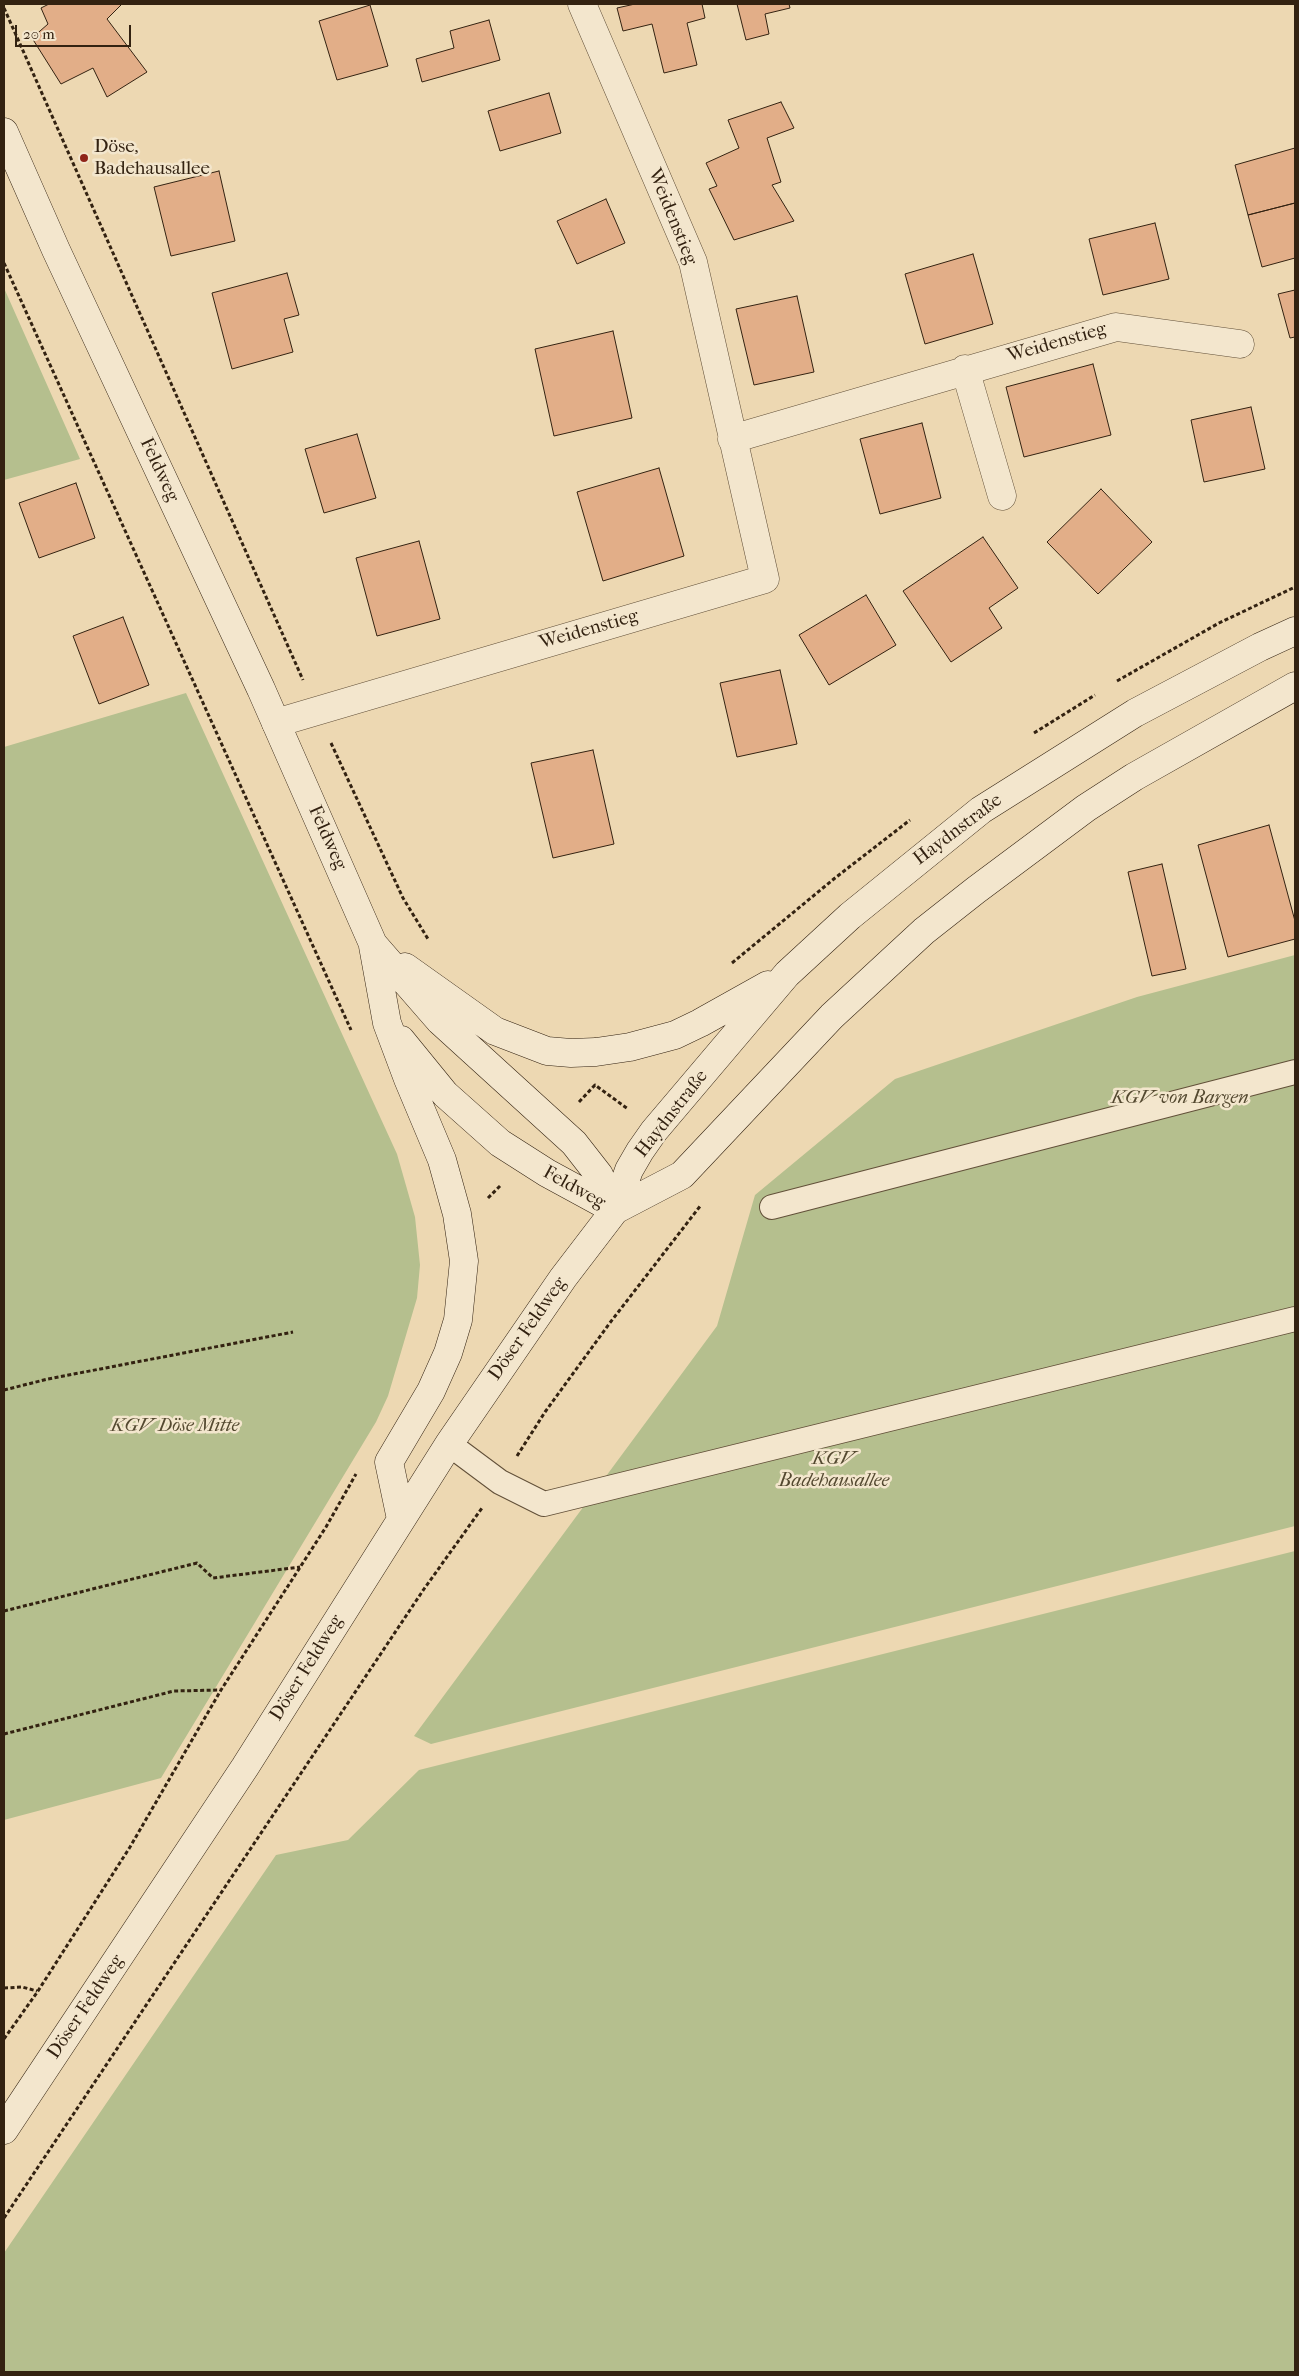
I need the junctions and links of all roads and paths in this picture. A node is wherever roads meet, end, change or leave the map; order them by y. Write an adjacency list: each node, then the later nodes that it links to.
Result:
1 (582, 4): 7 (street, Weidenstieg)
2 (4, 8): 11 (path)
3 (4, 132): 12 (street, Feldweg)
4 (4, 263): 17 (path)
5 (1240, 344): 6 (street, Weidenstieg)
6 (965, 369): 7 (street, Weidenstieg); 8 (street)
7 (732, 439): 11 (street, Weidenstieg)
8 (1002, 496)
9 (1295, 631): 15 (street, Haydnstraße)
10 (1295, 686): 25 (street, Haydnstraße)
11 (316, 710): 12 (street, Weidenstieg); 13 (path)
12 (276, 723): 14 (street, Feldweg)
13 (430, 942)
14 (373, 944): 15 (street); 16 (street); 25 (street, Feldweg)
15 (787, 974): 25 (street, Haydnstraße)
16 (387, 1023): 25 (street, Feldweg); 31 (street)
17 (356, 1039)
18 (1295, 1072): 24 (lane)
19 (572, 1108): 20 (path)
20 (630, 1110)
21 (505, 1180): 23 (path)
22 (704, 1201): 30 (path)
23 (483, 1204)
24 (772, 1207)
25 (616, 1210): 29 (street, Döser Feldweg)
26 (1295, 1319): 30 (lane)
27 (293, 1332): 28 (path)
28 (4, 1390)
29 (449, 1444): 30 (lane); 31 (street, Döser Feldweg)
30 (500, 1482): 39 (path)
31 (401, 1519): 38 (street, Döser Feldweg)
32 (4, 1611): 33 (path)
33 (221, 1690): 34 (path); 36 (path)
34 (4, 1734)
35 (4, 1988): 36 (path)
36 (38, 1991): 37 (path)
37 (4, 2038)
38 (4, 2130)
39 (4, 2218)

